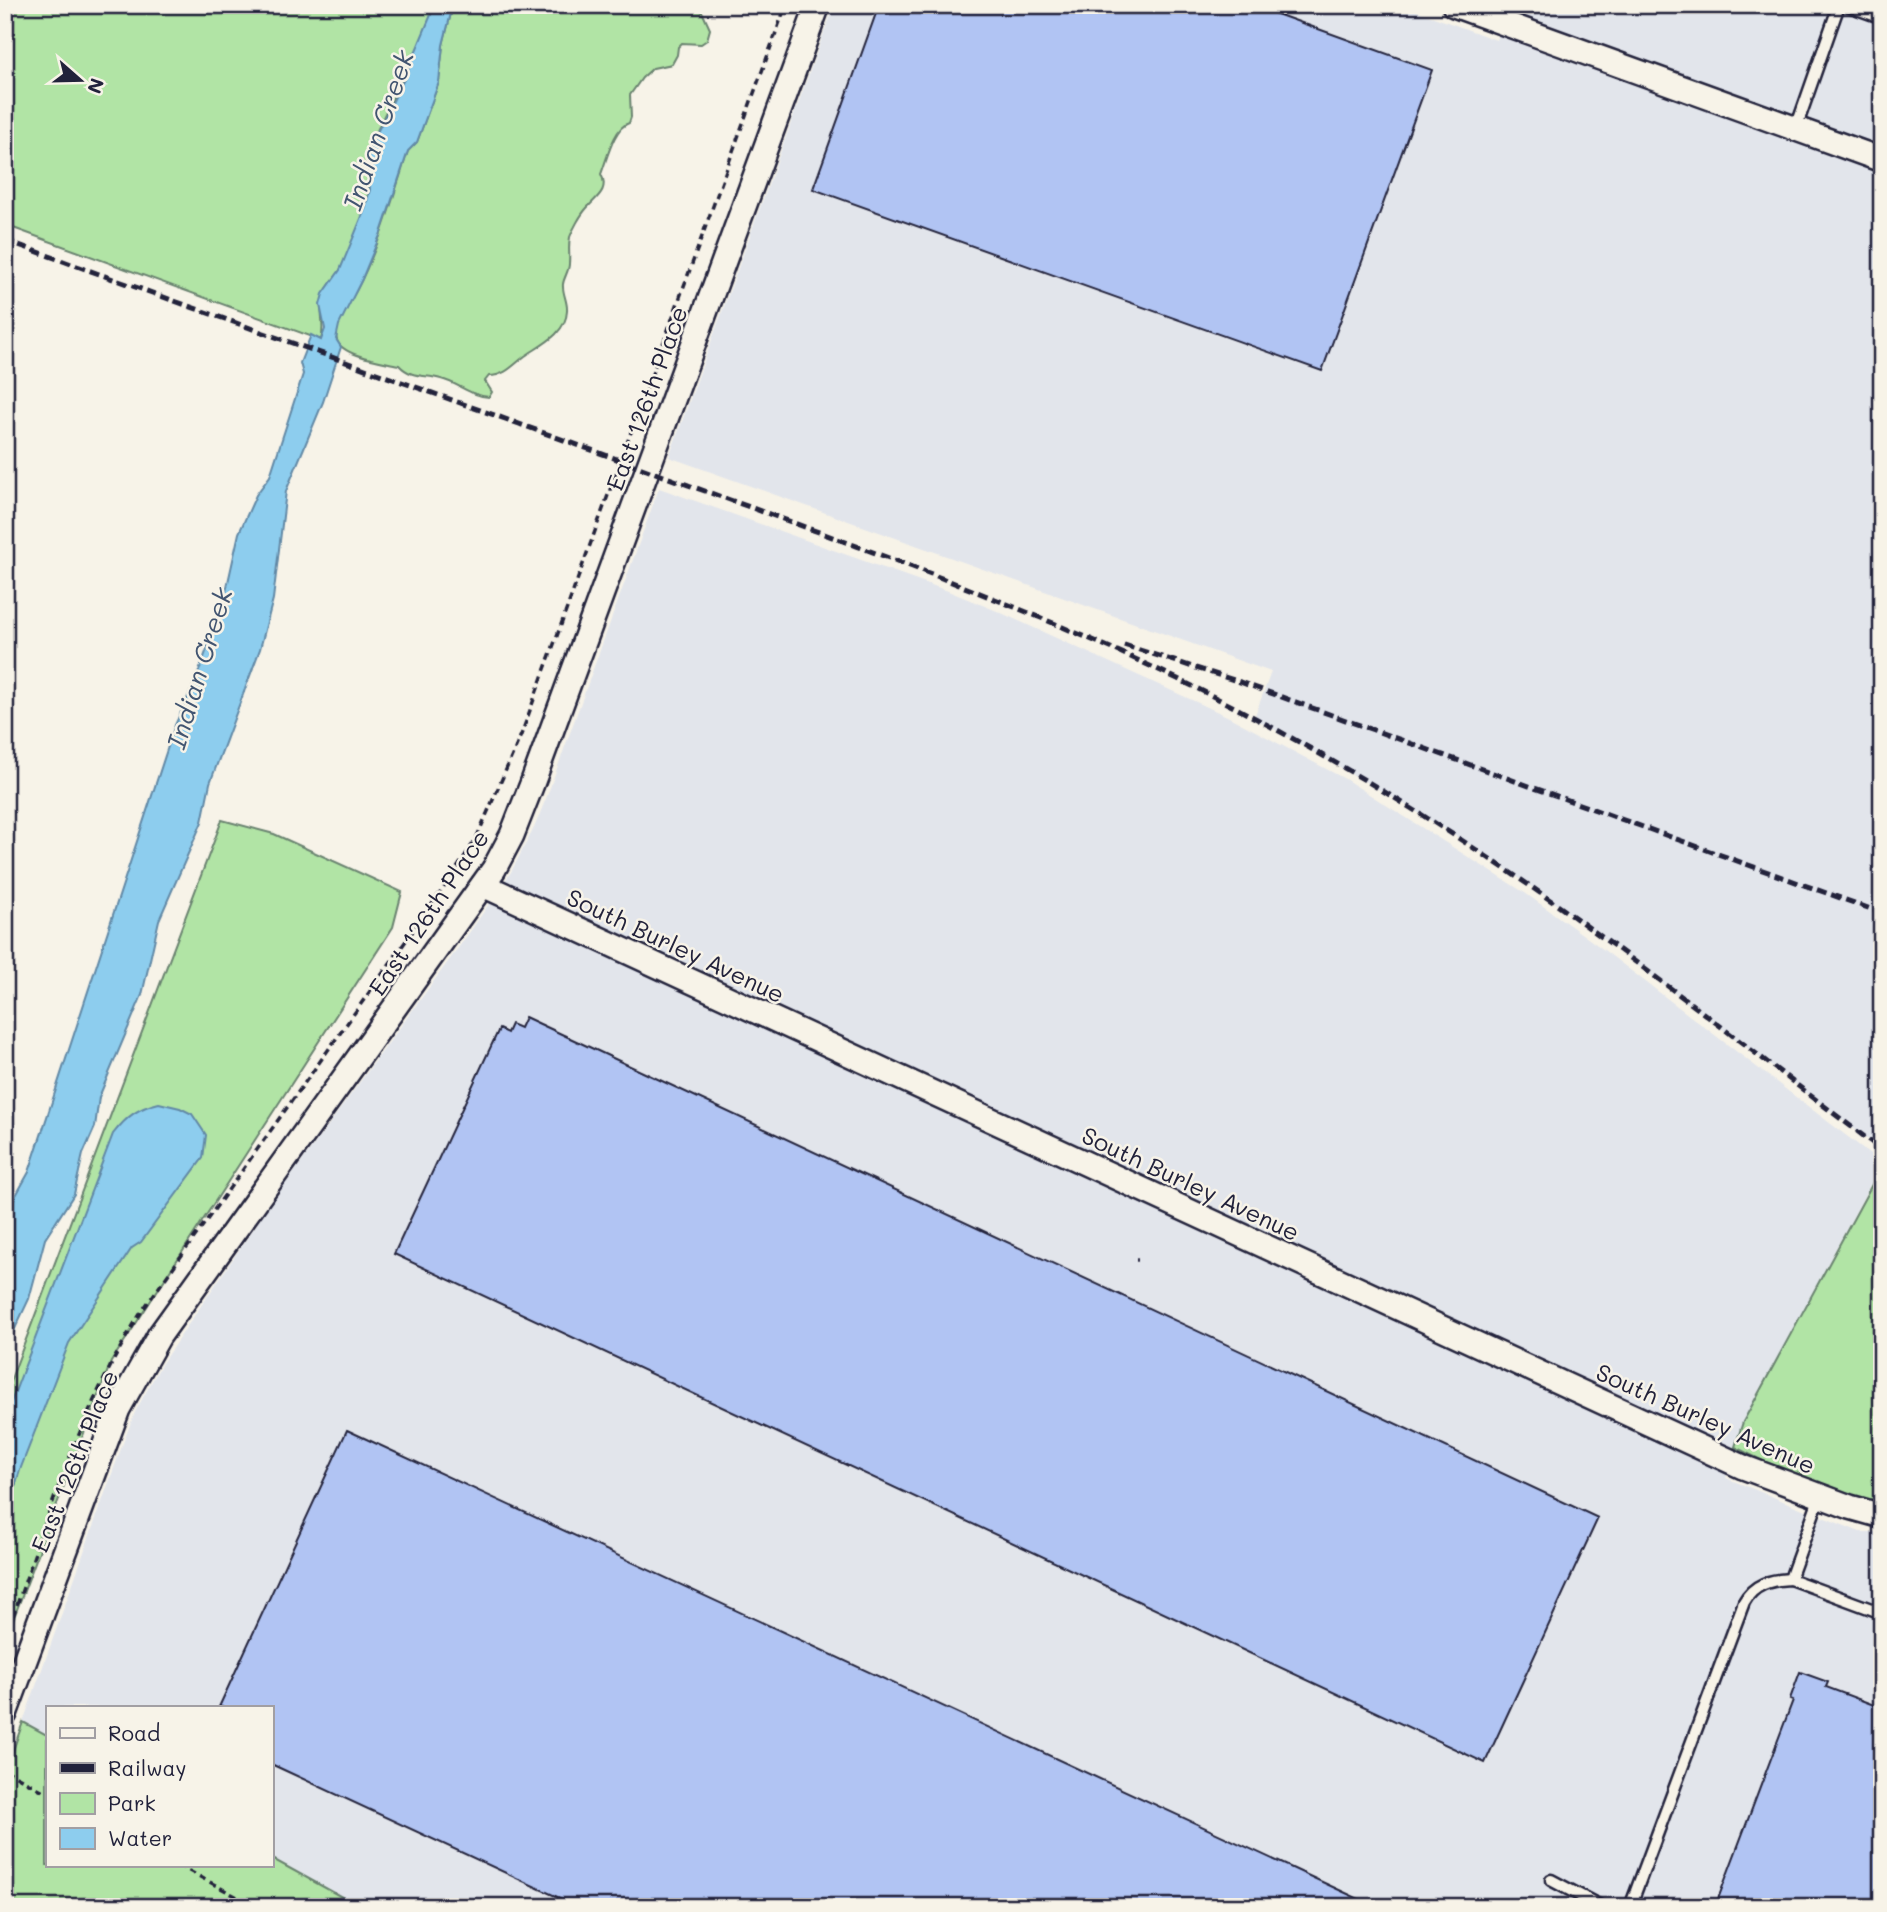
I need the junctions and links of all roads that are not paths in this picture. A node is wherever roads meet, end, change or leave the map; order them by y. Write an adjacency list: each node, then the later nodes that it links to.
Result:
1 (818, 5): 8 (street, East 126th Place)
2 (1454, 5): 6 (street)
3 (1839, 5): 6 (lane)
4 (1846, 5): 5 (lane)
5 (1882, 18)
6 (1796, 129): 7 (street)
7 (1882, 160)
8 (483, 884): 9 (street, South Burley Avenue); 13 (street, East 126th Place)
9 (1820, 1496): 10 (street, South Burley Avenue); 11 (lane)
10 (1882, 1516)
11 (1790, 1580): 12 (lane); 16 (lane)
12 (1882, 1613)
13 (5, 1714)
14 (1551, 1880): 15 (lane)
15 (1602, 1907)
16 (1630, 1907)

